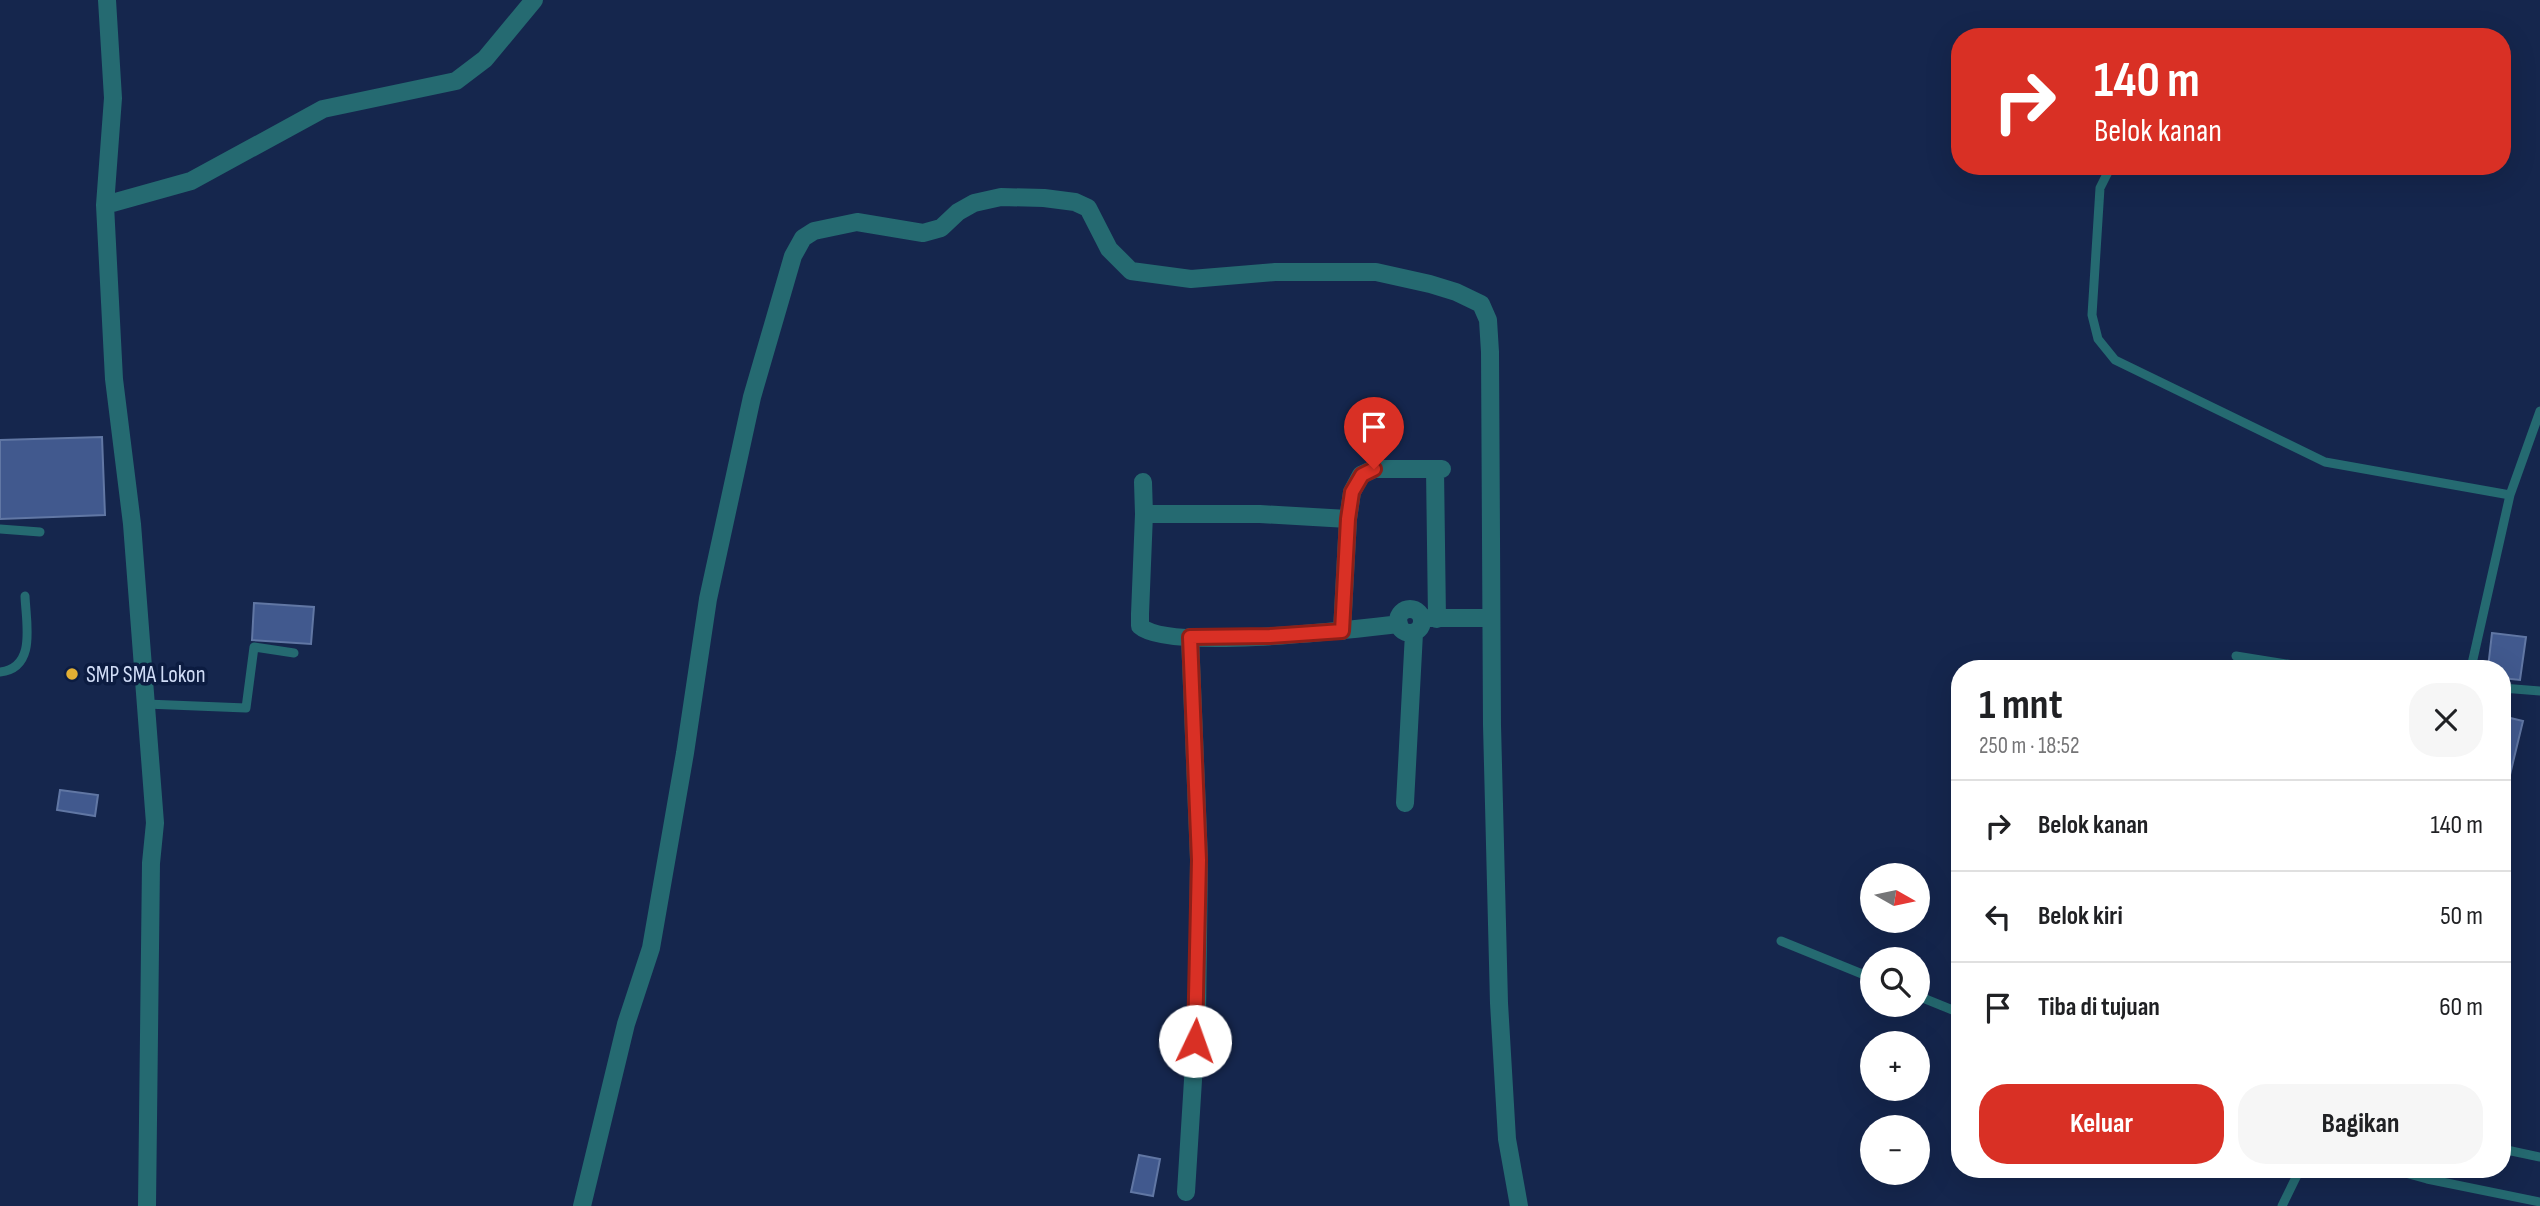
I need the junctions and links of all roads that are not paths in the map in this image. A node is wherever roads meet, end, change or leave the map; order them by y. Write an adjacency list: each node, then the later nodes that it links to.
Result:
1 (107, 0): 4 (street)
2 (534, 0): 4 (street)
3 (2106, 175): 7 (lane)
4 (105, 205): 24 (street)
5 (2540, 411): 7 (lane)
6 (1143, 482): 8 (street)
7 (2510, 495): 20 (lane)
8 (1144, 514): 9 (street); 16 (street)
9 (1348, 519): 14 (street); 15 (street)
10 (0, 529): 11 (lane)
11 (40, 532)
12 (25, 596): 21 (lane)
13 (1491, 618): 14 (street); 37 (street); 38 (street)
14 (1418, 623): 15 (street); 25 (street)
15 (1342, 631): 16 (street)
16 (1190, 637): 34 (street)
17 (294, 653): 24 (lane)
18 (2236, 656): 19 (lane)
19 (2261, 660)
20 (2473, 660)
21 (0, 672)
22 (2511, 689): 23 (lane)
23 (2540, 691)
24 (146, 704): 36 (street)
25 (1405, 803)
26 (1781, 941): 27 (lane)
27 (1860, 973)
28 (1930, 1001): 29 (lane)
29 (1951, 1009)
30 (2511, 1151): 31 (lane)
31 (2540, 1157)
32 (2296, 1178): 39 (lane)
33 (2424, 1178): 35 (lane)
34 (1186, 1192)
35 (2540, 1202)
36 (147, 1206)
37 (582, 1206)
38 (1519, 1206)
39 (2282, 1206)

